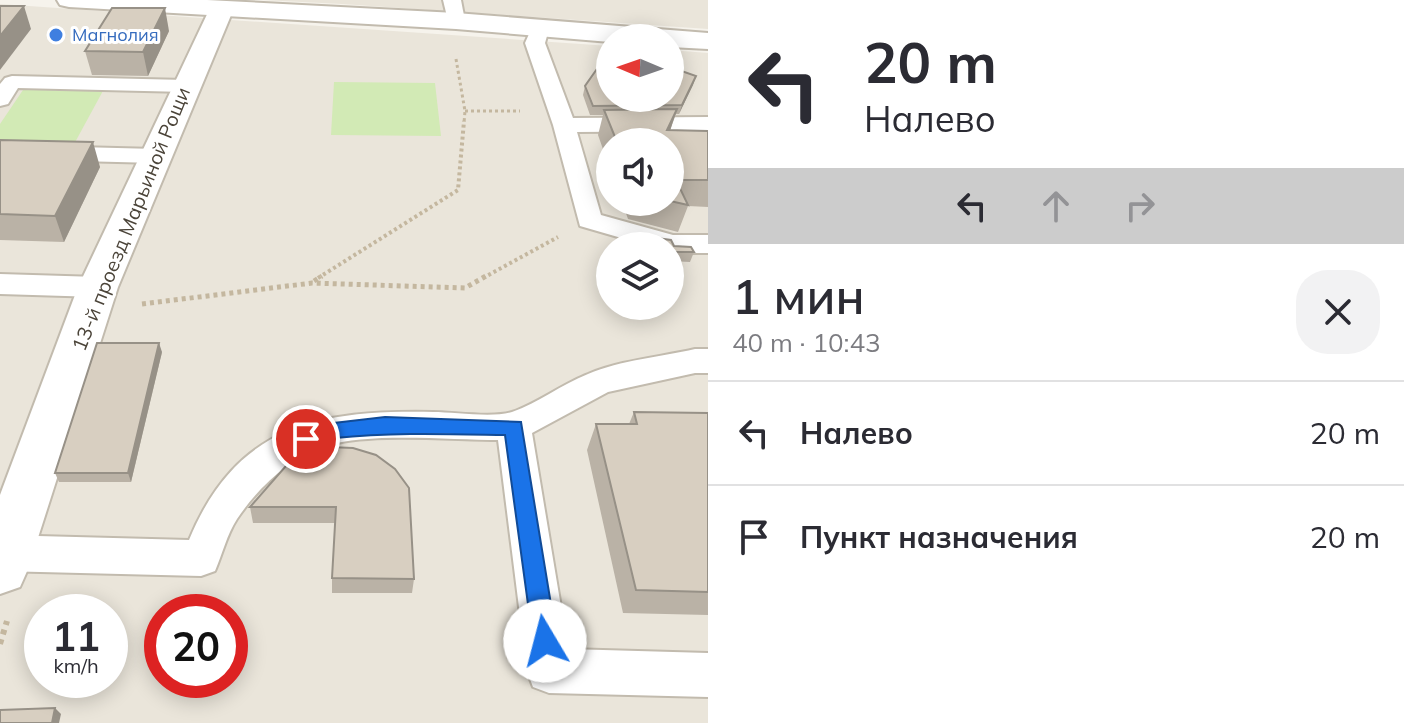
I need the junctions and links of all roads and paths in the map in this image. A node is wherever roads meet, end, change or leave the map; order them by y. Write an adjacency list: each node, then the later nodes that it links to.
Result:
1 (69, 0): 2 (street)
2 (236, 6): 3 (street); 9 (street, 13-й проезд Марьиной Рощи)
3 (454, 11): 4 (street)
4 (540, 29): 5 (street); 12 (lane)
5 (596, 33)
6 (684, 40): 7 (street)
7 (708, 41)
8 (455, 53): 11 (path)
9 (186, 86): 10 (lane); 15 (street, 13-й проезд Марьиной Рощи)
10 (0, 99)
11 (465, 111): 12 (path); 18 (path)
12 (561, 118): 13 (lane); 16 (lane)
13 (708, 124)
14 (0, 152): 15 (lane)
15 (156, 156): 20 (street, 13-й проезд Марьиной Рощи)
16 (589, 220): 17 (lane); 18 (path)
17 (708, 244)
18 (312, 283): 21 (path)
19 (0, 284): 20 (lane)
20 (98, 287): 24 (street, 13-й проезд Марьиной Рощи)
21 (137, 305)
22 (708, 361): 23 (lane)
23 (514, 427): 24 (lane); 25 (lane)
24 (2, 559)
25 (708, 675)

